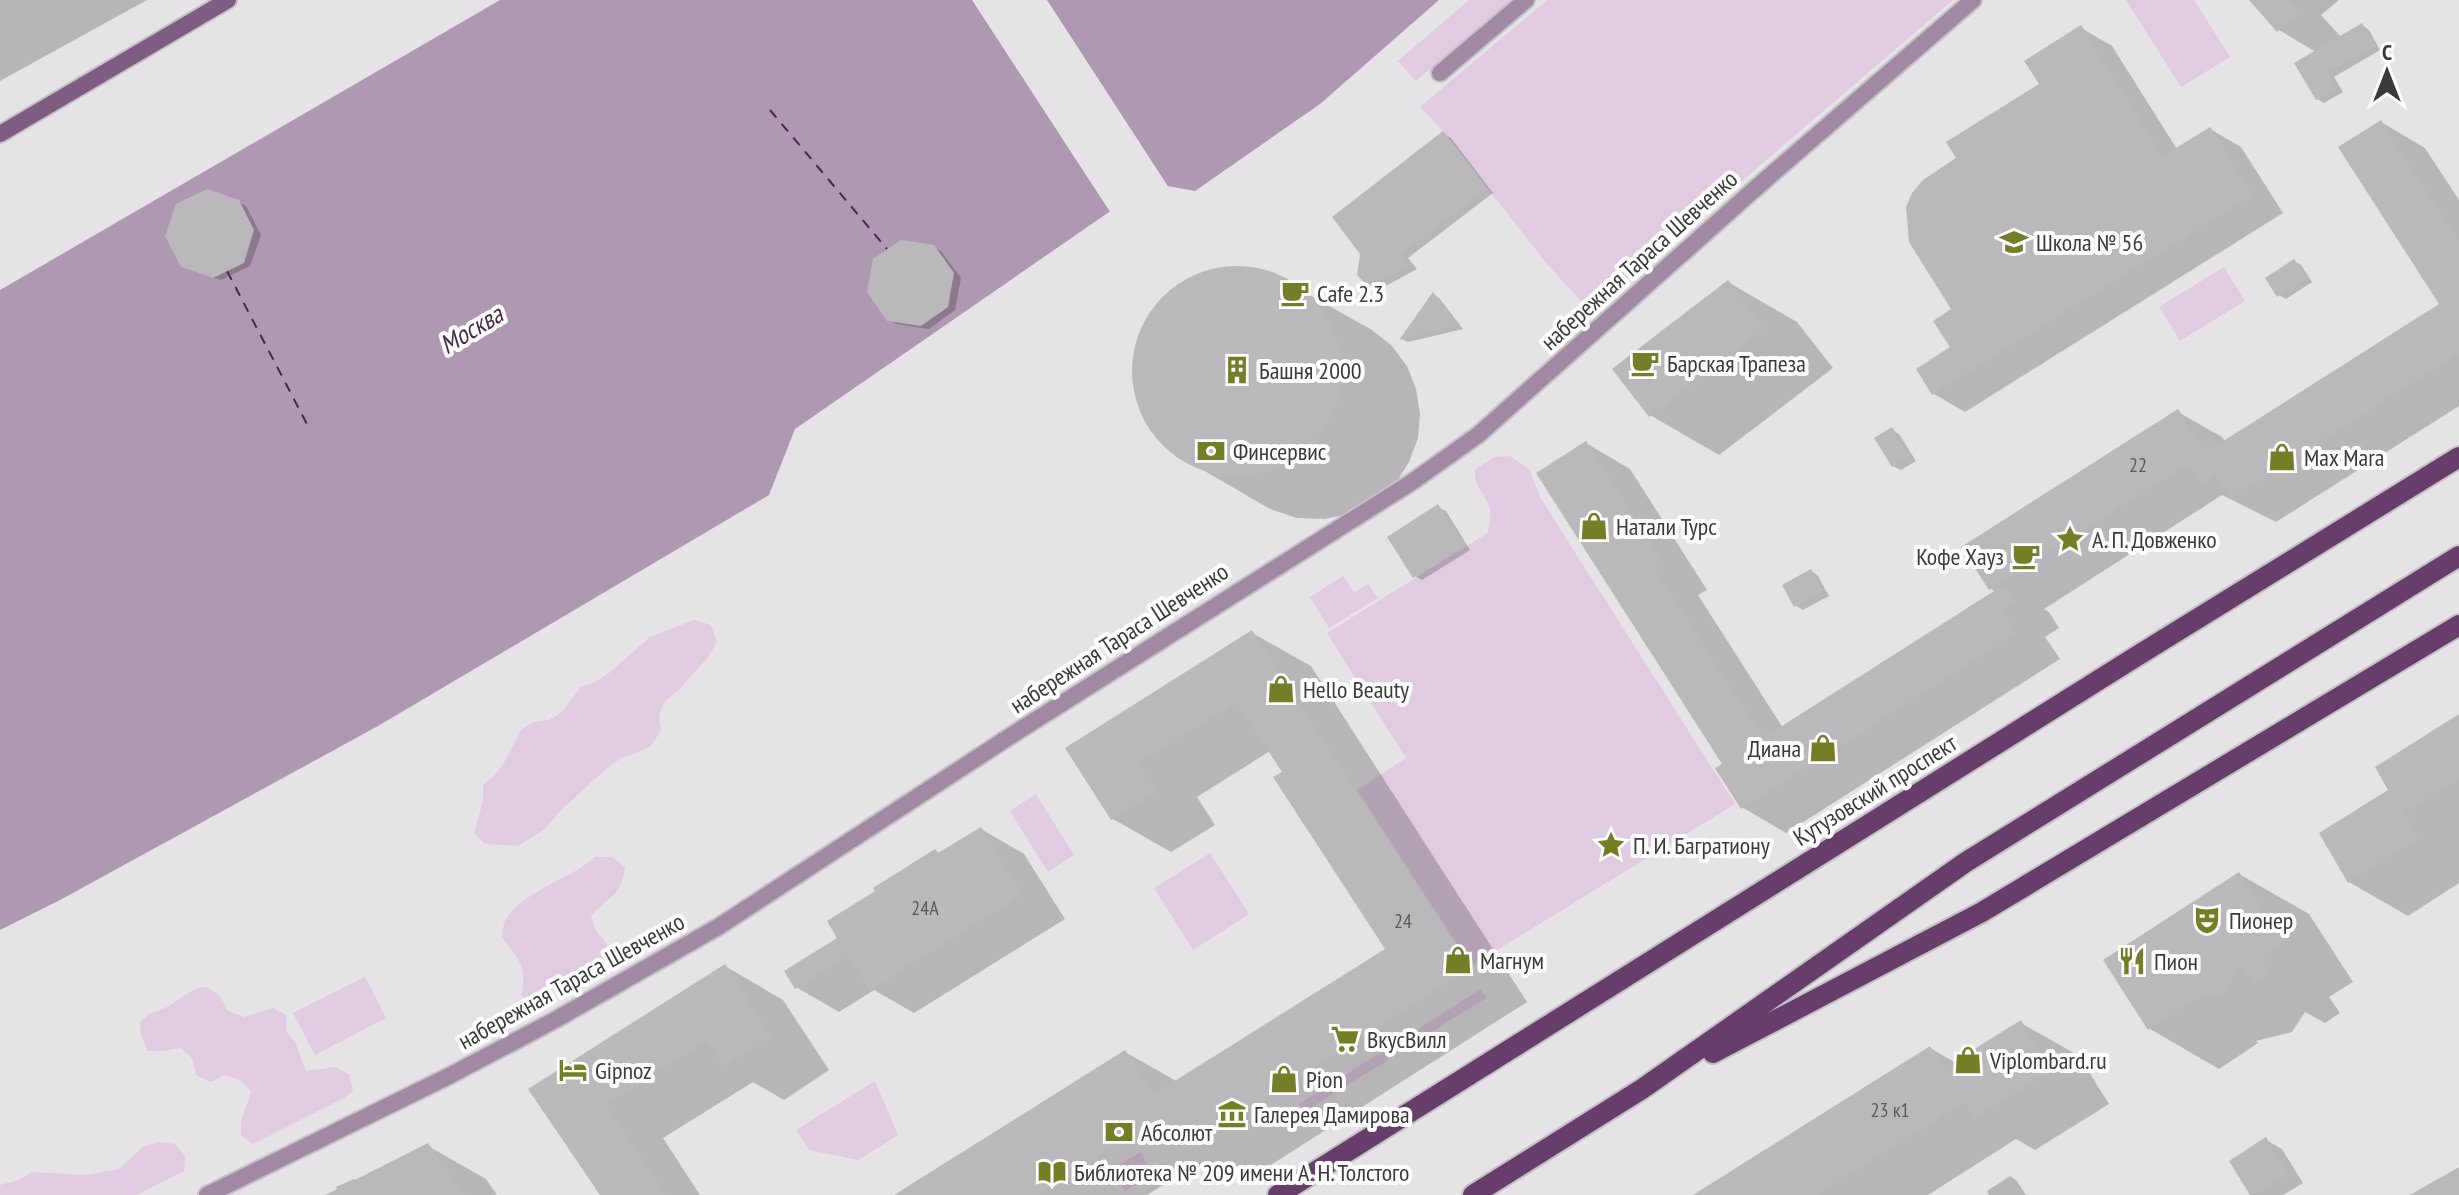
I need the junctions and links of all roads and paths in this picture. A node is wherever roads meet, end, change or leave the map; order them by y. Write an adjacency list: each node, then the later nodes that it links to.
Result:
1 (228, 0): 5 (main road)
2 (1526, 0): 4 (street)
3 (1973, 0): 12 (street, набережная Тараса Шевченко)
4 (1440, 73)
5 (0, 134)
6 (2459, 457): 8 (main road, Кутузовский проспект)
7 (2459, 473): 8 (main road)
8 (2378, 507): 13 (main road, Кутузовский проспект)
9 (2459, 556): 11 (main road)
10 (2459, 625): 11 (main road)
11 (1642, 1089): 14 (main road)
12 (207, 1195)
13 (1278, 1195)
14 (1473, 1195)

